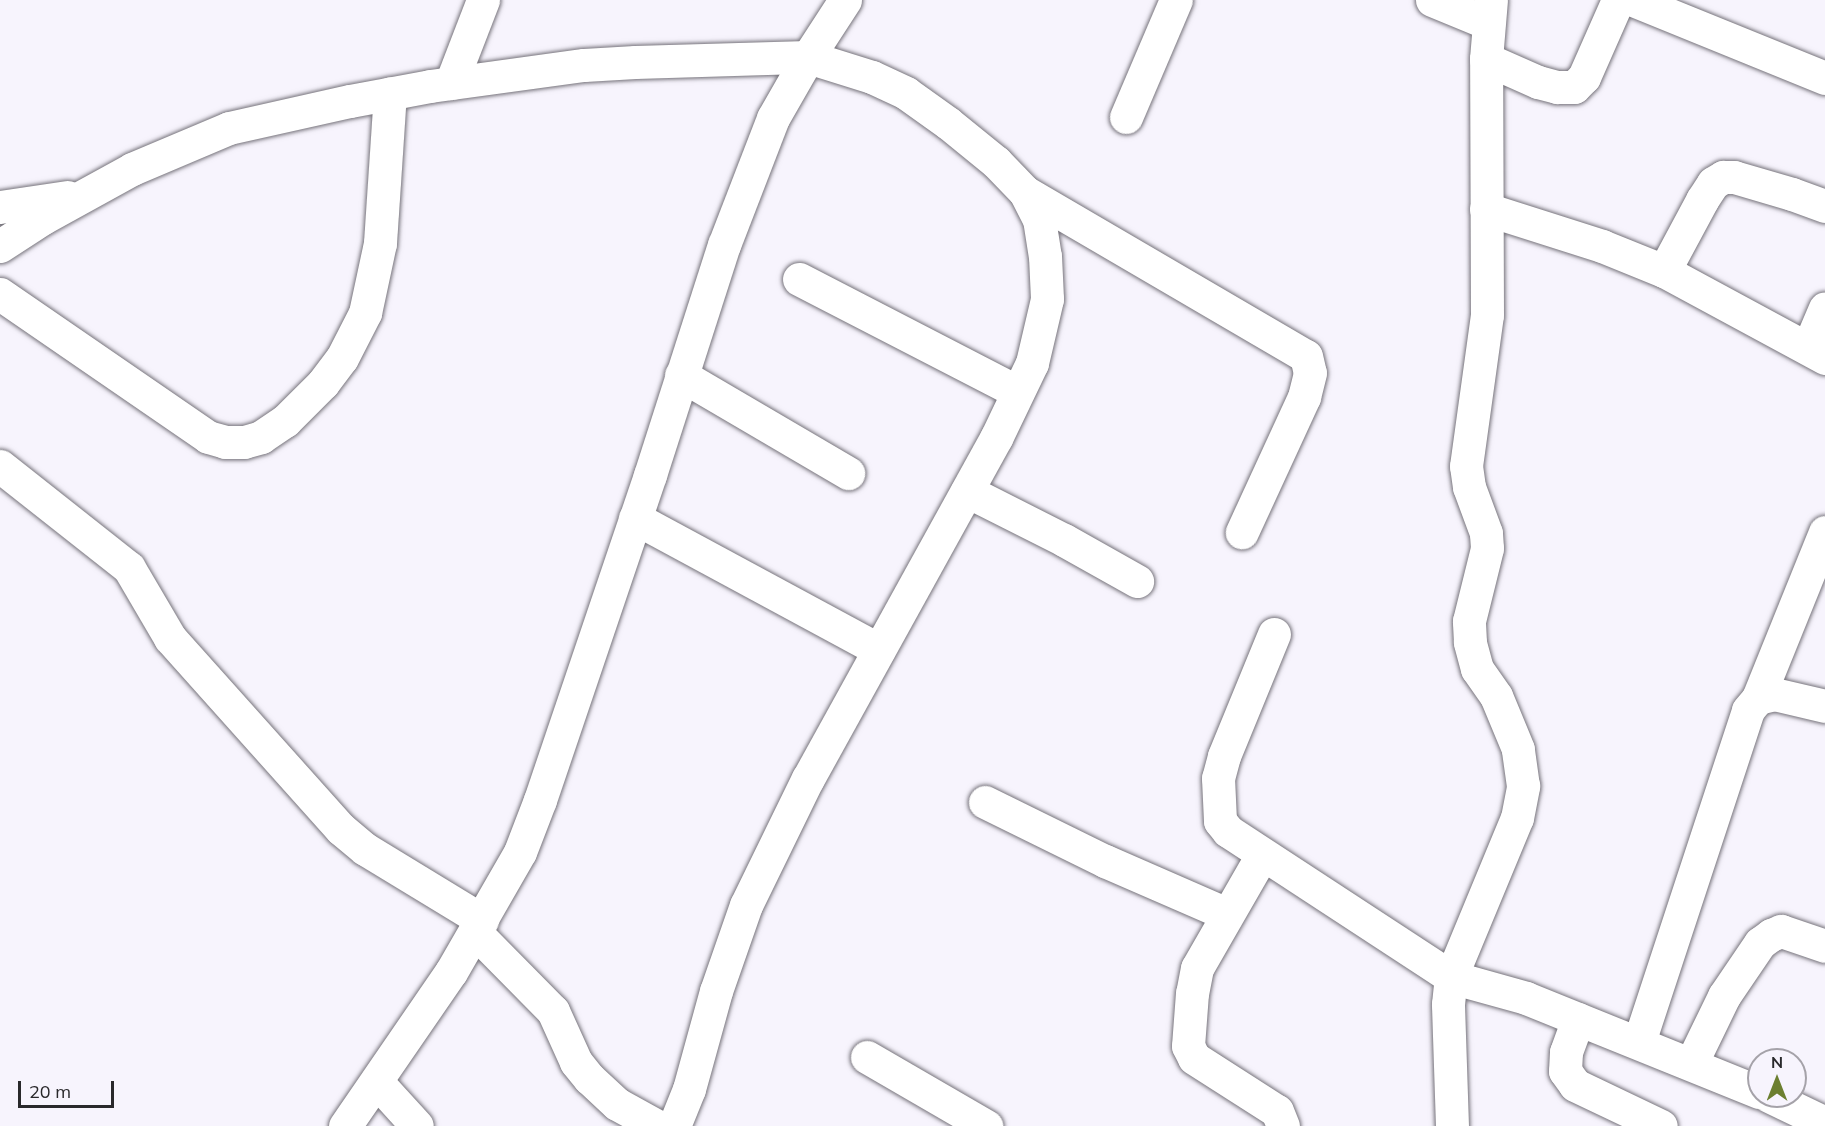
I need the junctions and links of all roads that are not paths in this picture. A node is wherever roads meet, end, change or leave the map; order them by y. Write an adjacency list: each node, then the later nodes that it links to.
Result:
1 (483, 0): 11 (street)
2 (845, 0): 8 (street)
3 (1176, 0): 13 (street)
4 (1432, 0): 7 (street)
5 (1618, 0): 9 (street)
6 (1634, 0): 10 (street)
7 (1490, 11): 9 (street)
8 (808, 57): 11 (street); 14 (street); 25 (street)
9 (1486, 59): 18 (street)
10 (1825, 78)
11 (451, 83): 12 (street)
12 (390, 93): 15 (street); 22 (street)
13 (1126, 117)
14 (1025, 192): 26 (street); 31 (street)
15 (84, 195): 17 (street); 19 (street)
16 (1825, 206): 20 (street)
17 (0, 207)
18 (1486, 209): 20 (street); 43 (street)
19 (0, 246)
20 (1664, 271): 24 (street)
21 (799, 279): 26 (street)
22 (0, 294)
23 (1825, 308): 24 (street)
24 (1816, 353)
25 (681, 375): 28 (street); 30 (street)
26 (1018, 392): 29 (street)
27 (0, 466): 41 (street)
28 (848, 473)
29 (968, 491): 33 (street); 35 (street)
30 (635, 518): 35 (street); 41 (street)
31 (1242, 532)
32 (1825, 532): 36 (street)
33 (1137, 581)
34 (1274, 634): 39 (street)
35 (879, 650): 55 (street)
36 (1758, 698): 37 (street); 45 (street)
37 (1825, 706)
38 (986, 802): 40 (street)
39 (1262, 855): 40 (street); 43 (street)
40 (1227, 914): 57 (street)
41 (479, 926): 48 (street); 54 (street)
42 (1825, 946): 47 (street)
43 (1451, 977): 44 (street); 58 (street)
44 (1578, 1019): 45 (street); 59 (street)
45 (1639, 1042): 47 (street)
46 (867, 1057): 56 (street)
47 (1691, 1064): 49 (street)
48 (376, 1082): 52 (street); 53 (street)
49 (1747, 1087)
50 (1794, 1108): 51 (street)
51 (1825, 1123)
52 (345, 1126)
53 (417, 1126)
54 (657, 1126)
55 (674, 1126)
56 (986, 1126)
57 (1283, 1126)
58 (1452, 1126)
59 (1661, 1126)

